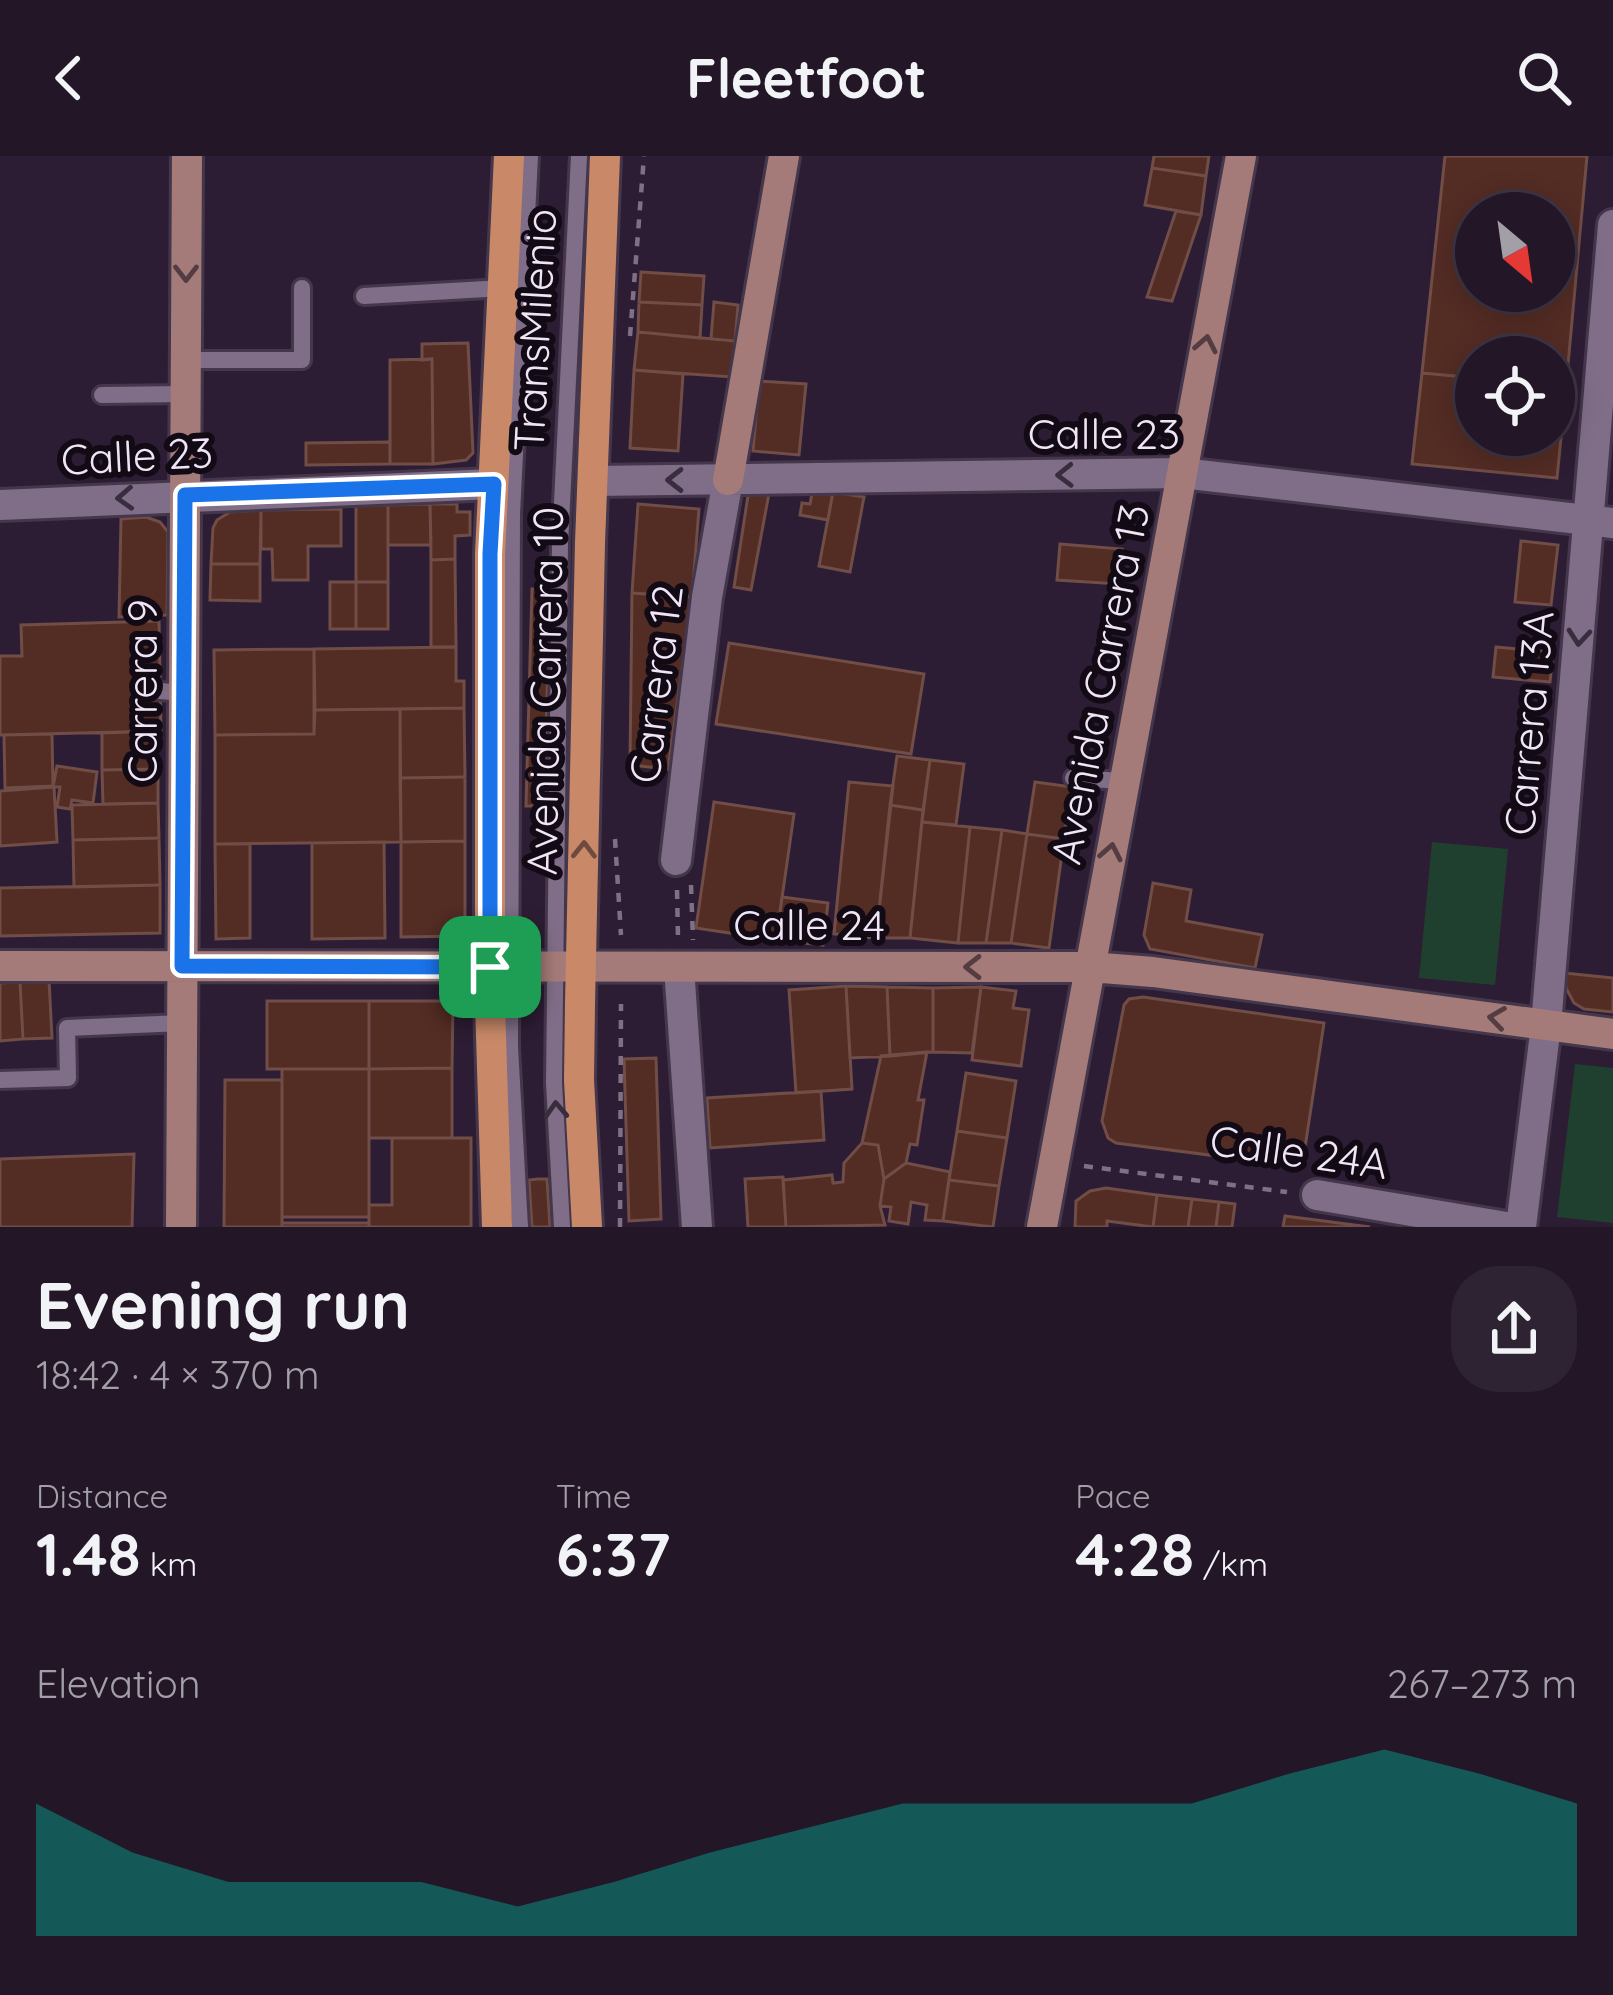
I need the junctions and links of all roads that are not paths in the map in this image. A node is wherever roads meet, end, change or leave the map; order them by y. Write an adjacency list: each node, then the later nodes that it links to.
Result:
1 (187, 156): 12 (street, Carrera 9, one-way to 12)
2 (508, 156): 9 (main road, Avenida Carrera 10)
3 (530, 156): 27 (lane, TransMilenio)
4 (579, 156): 28 (lane, TransMilenio)
5 (605, 156): 17 (main road, Avenida Carrera 10)
6 (784, 156): 16 (street, Carrera 12)
7 (1241, 156): 15 (street, Avenida Carrera 13, one-way to 7)
8 (1613, 225): 21 (street, Carrera 13A)
9 (503, 287): 11 (lane); 18 (main road, Avenida Carrera 10)
10 (302, 288): 12 (lane)
11 (364, 296)
12 (186, 360): 13 (street, Carrera 9)
13 (186, 394): 14 (lane); 19 (street, Carrera 9)
14 (102, 395)
15 (1182, 473): 16 (street, Calle 23, one-way to 16); 21 (street, Calle 23); 23 (street, Avenida Carrera 13)
16 (728, 480): 17 (street, Calle 23, one-way to 17); 24 (street, Carrera 12)
17 (593, 481): 28 (main road, Avenida Carrera 10, one-way to 17)
18 (494, 484): 19 (street, Calle 23); 27 (main road, Avenida Carrera 10)
19 (185, 495): 20 (street, Calle 23, one-way to 20); 26 (street, Carrera 9)
20 (0, 505)
21 (1601, 522): 32 (street, Carrera 13A, one-way to 32)
22 (1073, 778): 23 (lane)
23 (1124, 782): 30 (street, Avenida Carrera 13, one-way to 23)
24 (676, 860)
25 (0, 965): 26 (street, Calle 24)
26 (182, 966): 27 (street, Calle 24); 31 (street, Carrera 9)
27 (501, 966): 28 (street, Calle 24); 37 (main road, Avenida Carrera 10); 38 (lane, TransMilenio)
28 (569, 967): 29 (street, Calle 24); 39 (lane, TransMilenio, one-way to 28); 40 (main road, Avenida Carrera 10)
29 (679, 967): 30 (street, Calle 24, one-way to 29); 41 (street)
30 (1090, 967): 32 (street, Calle 24, one-way to 30); 42 (street, Avenida Carrera 13)
31 (182, 1023): 34 (lane); 36 (street, Carrera 9)
32 (1546, 1025): 33 (street, Calle 24); 44 (street, Carrera 13A)
33 (1613, 1034)
34 (0, 1080)
35 (1317, 1196): 43 (street, Calle 24A)
36 (181, 1227)
37 (497, 1227)
38 (520, 1227)
39 (562, 1227)
40 (587, 1227)
41 (697, 1227)
42 (1042, 1227)
43 (1506, 1227)
44 (1521, 1227)

